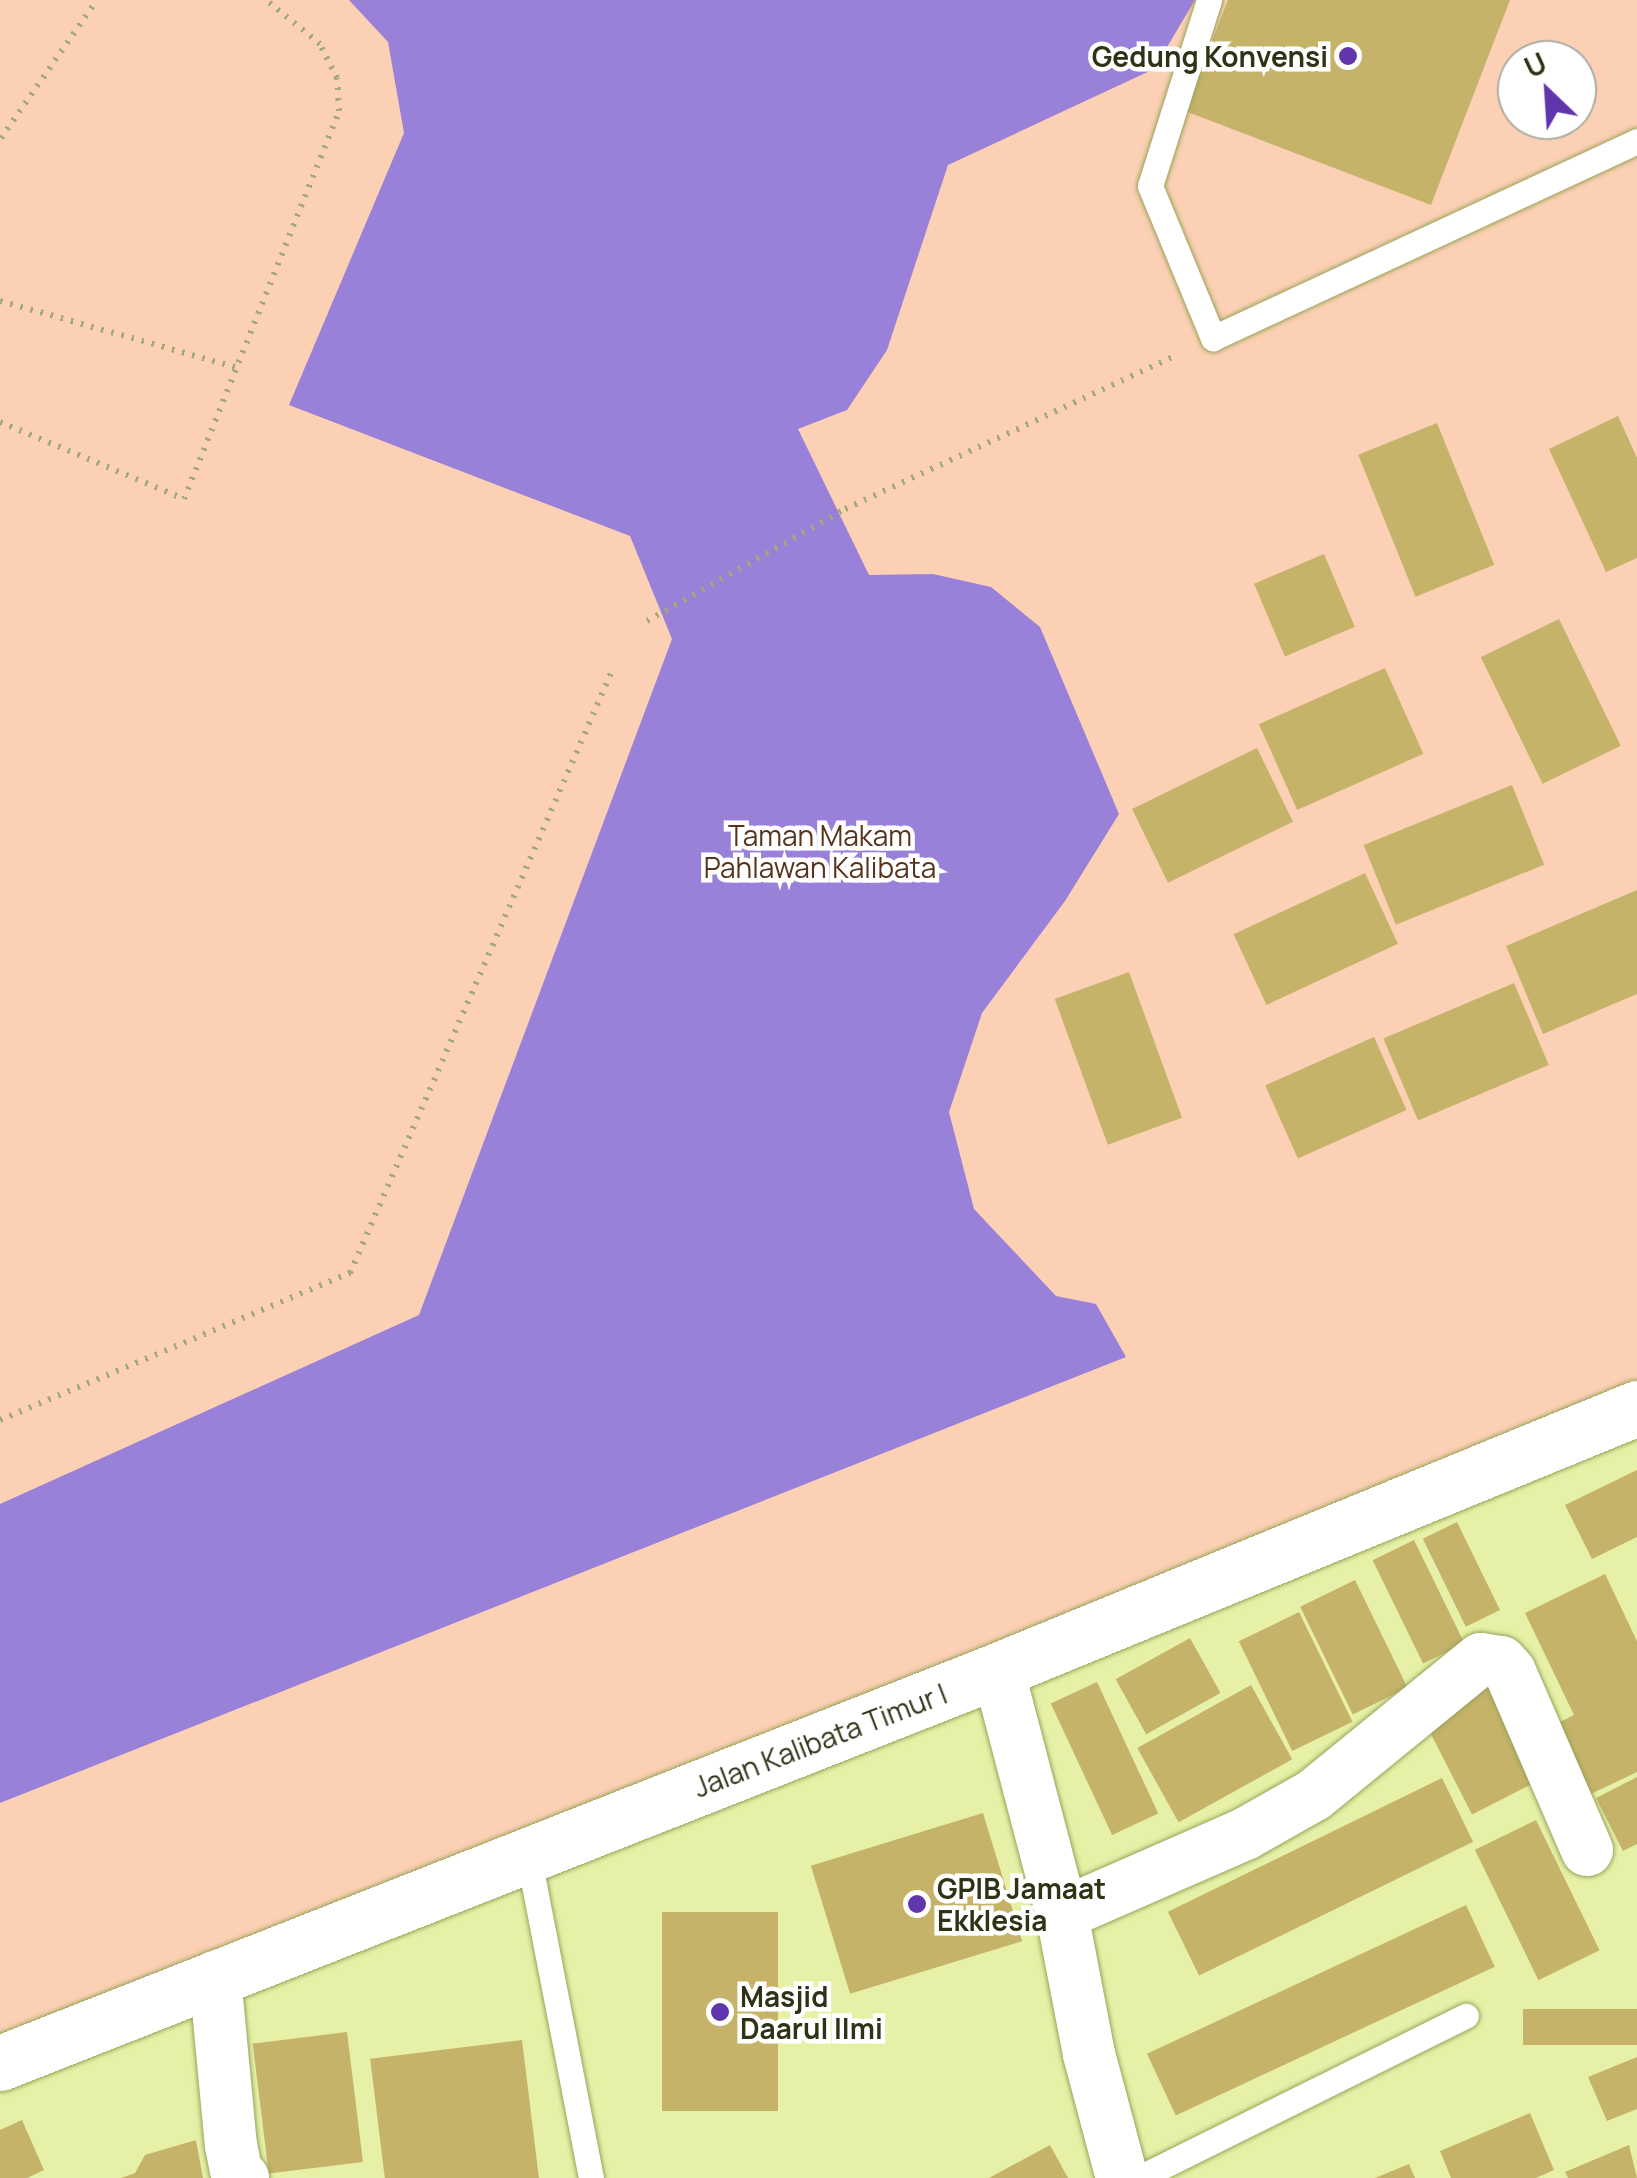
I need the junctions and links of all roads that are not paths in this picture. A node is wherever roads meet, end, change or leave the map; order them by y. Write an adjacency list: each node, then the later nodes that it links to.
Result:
1 (1209, 0): 2 (lane)
2 (1637, 141)
3 (1637, 1408): 4 (street, Jalan Kalibata Timur I)
4 (998, 1670): 6 (street, Jalan Kalibata Timur I); 7 (street)
5 (1586, 1850): 7 (street)
6 (528, 1854): 8 (street, Jalan Kalibata Timur I); 12 (lane)
7 (1062, 1914): 13 (street)
8 (216, 1977): 10 (street, Jalan Kalibata Timur I); 11 (street)
9 (1466, 2016): 14 (lane)
10 (0, 2063)
11 (243, 2178)
12 (590, 2178)
13 (1122, 2178)
14 (1139, 2178)

